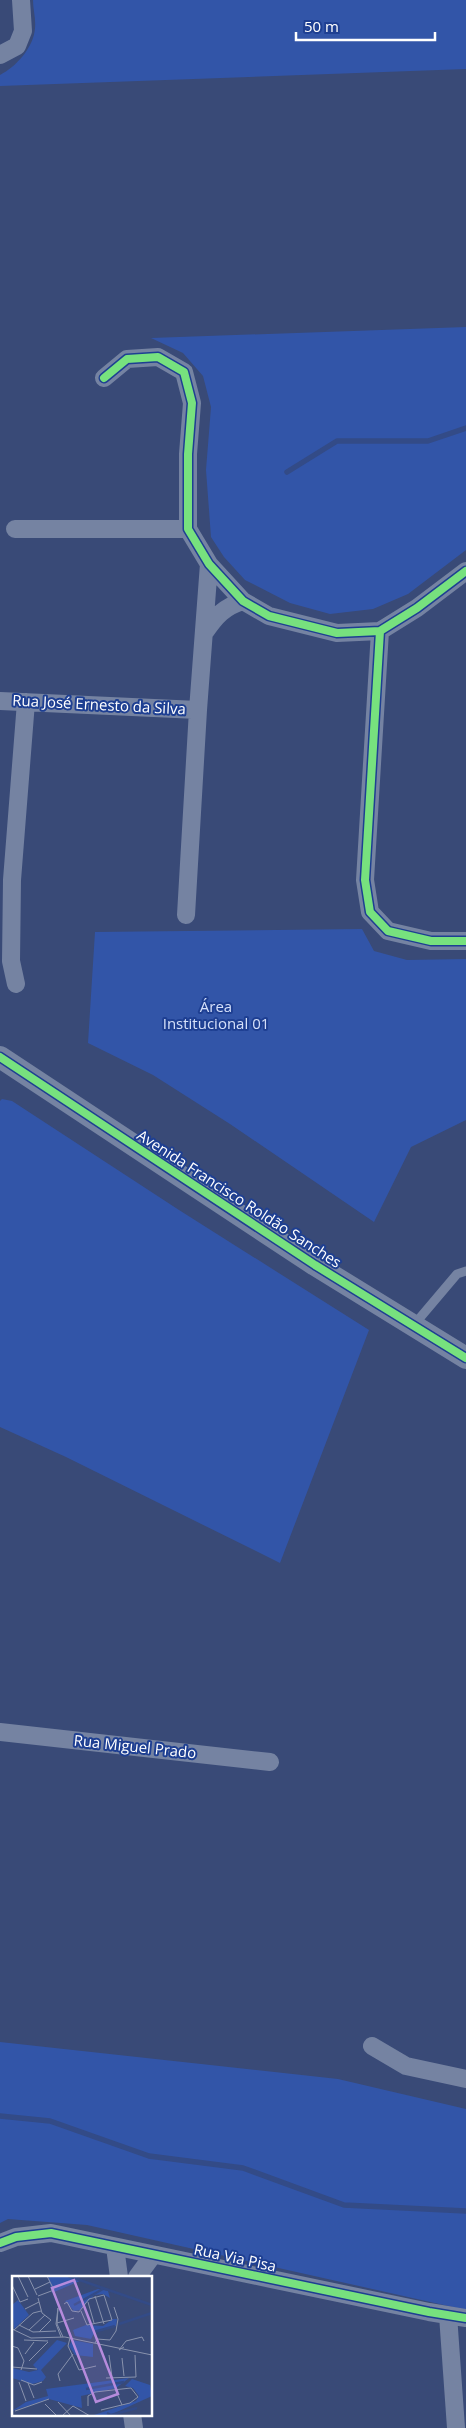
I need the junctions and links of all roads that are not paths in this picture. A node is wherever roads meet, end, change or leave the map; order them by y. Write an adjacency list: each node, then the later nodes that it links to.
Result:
1 (21, 0): 2 (street)
2 (0, 55)
3 (104, 378): 5 (street)
4 (15, 529): 5 (street)
5 (188, 529): 6 (street)
6 (209, 564): 8 (street); 10 (street)
7 (466, 570): 9 (street)
8 (243, 601): 9 (street); 10 (street)
9 (380, 631): 16 (street)
10 (205, 633): 13 (street)
11 (0, 701): 12 (street, Rua José Ernesto da Silva)
12 (26, 702): 13 (street, Rua José Ernesto da Silva); 14 (street)
13 (198, 710): 15 (street)
14 (6, 880): 17 (street)
15 (186, 915)
16 (466, 941)
17 (16, 984)
18 (0, 1057): 20 (street, Avenida Francisco Roldão Sanches)
19 (466, 1270): 20 (lane)
20 (413, 1326): 21 (street, Avenida Francisco Roldão Sanches)
21 (466, 1358)
22 (0, 1732): 23 (street, Rua Miguel Prado)
23 (270, 1762)
24 (372, 2046): 25 (street)
25 (466, 2079)
26 (0, 2243): 27 (street, Rua Via Pisa)
27 (115, 2247): 28 (street, Rua Via Pisa); 29 (street)
28 (153, 2255): 30 (street); 31 (street, Rua Via Pisa)
29 (119, 2276)
30 (137, 2276)
31 (448, 2315): 32 (street, Rua Via Pisa); 33 (street)
32 (466, 2318)
33 (456, 2428)

